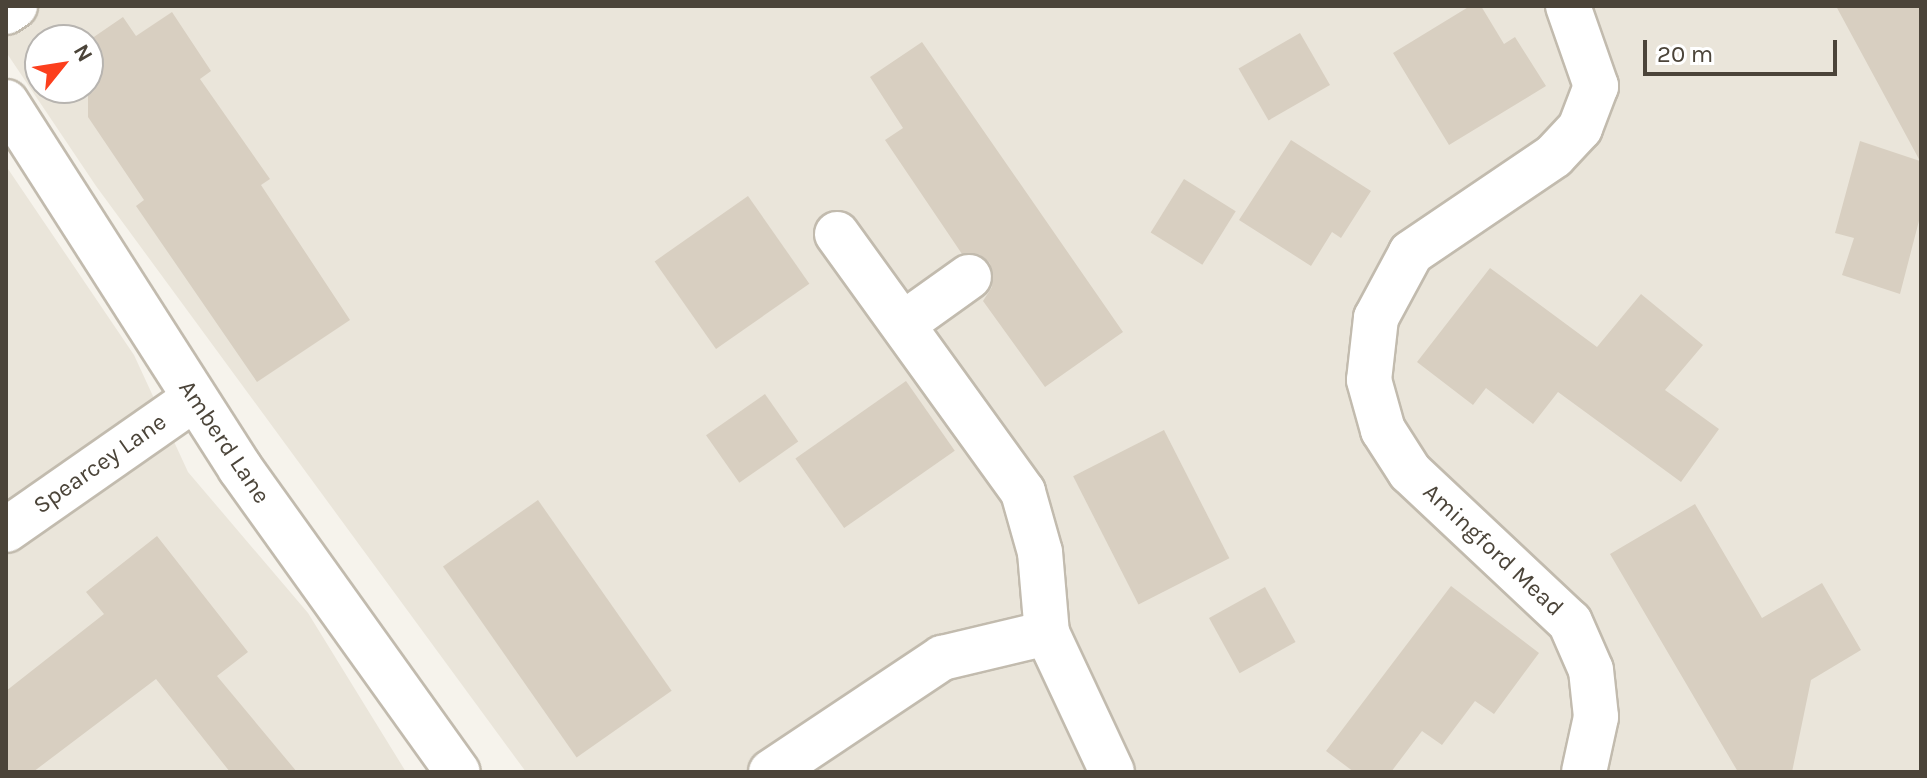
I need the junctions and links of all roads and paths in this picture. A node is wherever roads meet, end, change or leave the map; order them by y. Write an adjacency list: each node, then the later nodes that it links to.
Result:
1 (15, 6): 3 (street)
2 (1568, 6): 14 (street, Amingford Mead)
3 (6, 12)
4 (6, 102): 8 (street, Amberd Lane)
5 (837, 234): 7 (street)
6 (969, 277): 7 (street)
7 (903, 324): 10 (street)
8 (194, 399): 9 (street, Spearcey Lane); 11 (street, Amberd Lane)
9 (6, 530)
10 (1047, 633): 12 (street); 13 (street)
11 (458, 772)
12 (771, 772)
13 (1112, 772)
14 (1584, 772)

